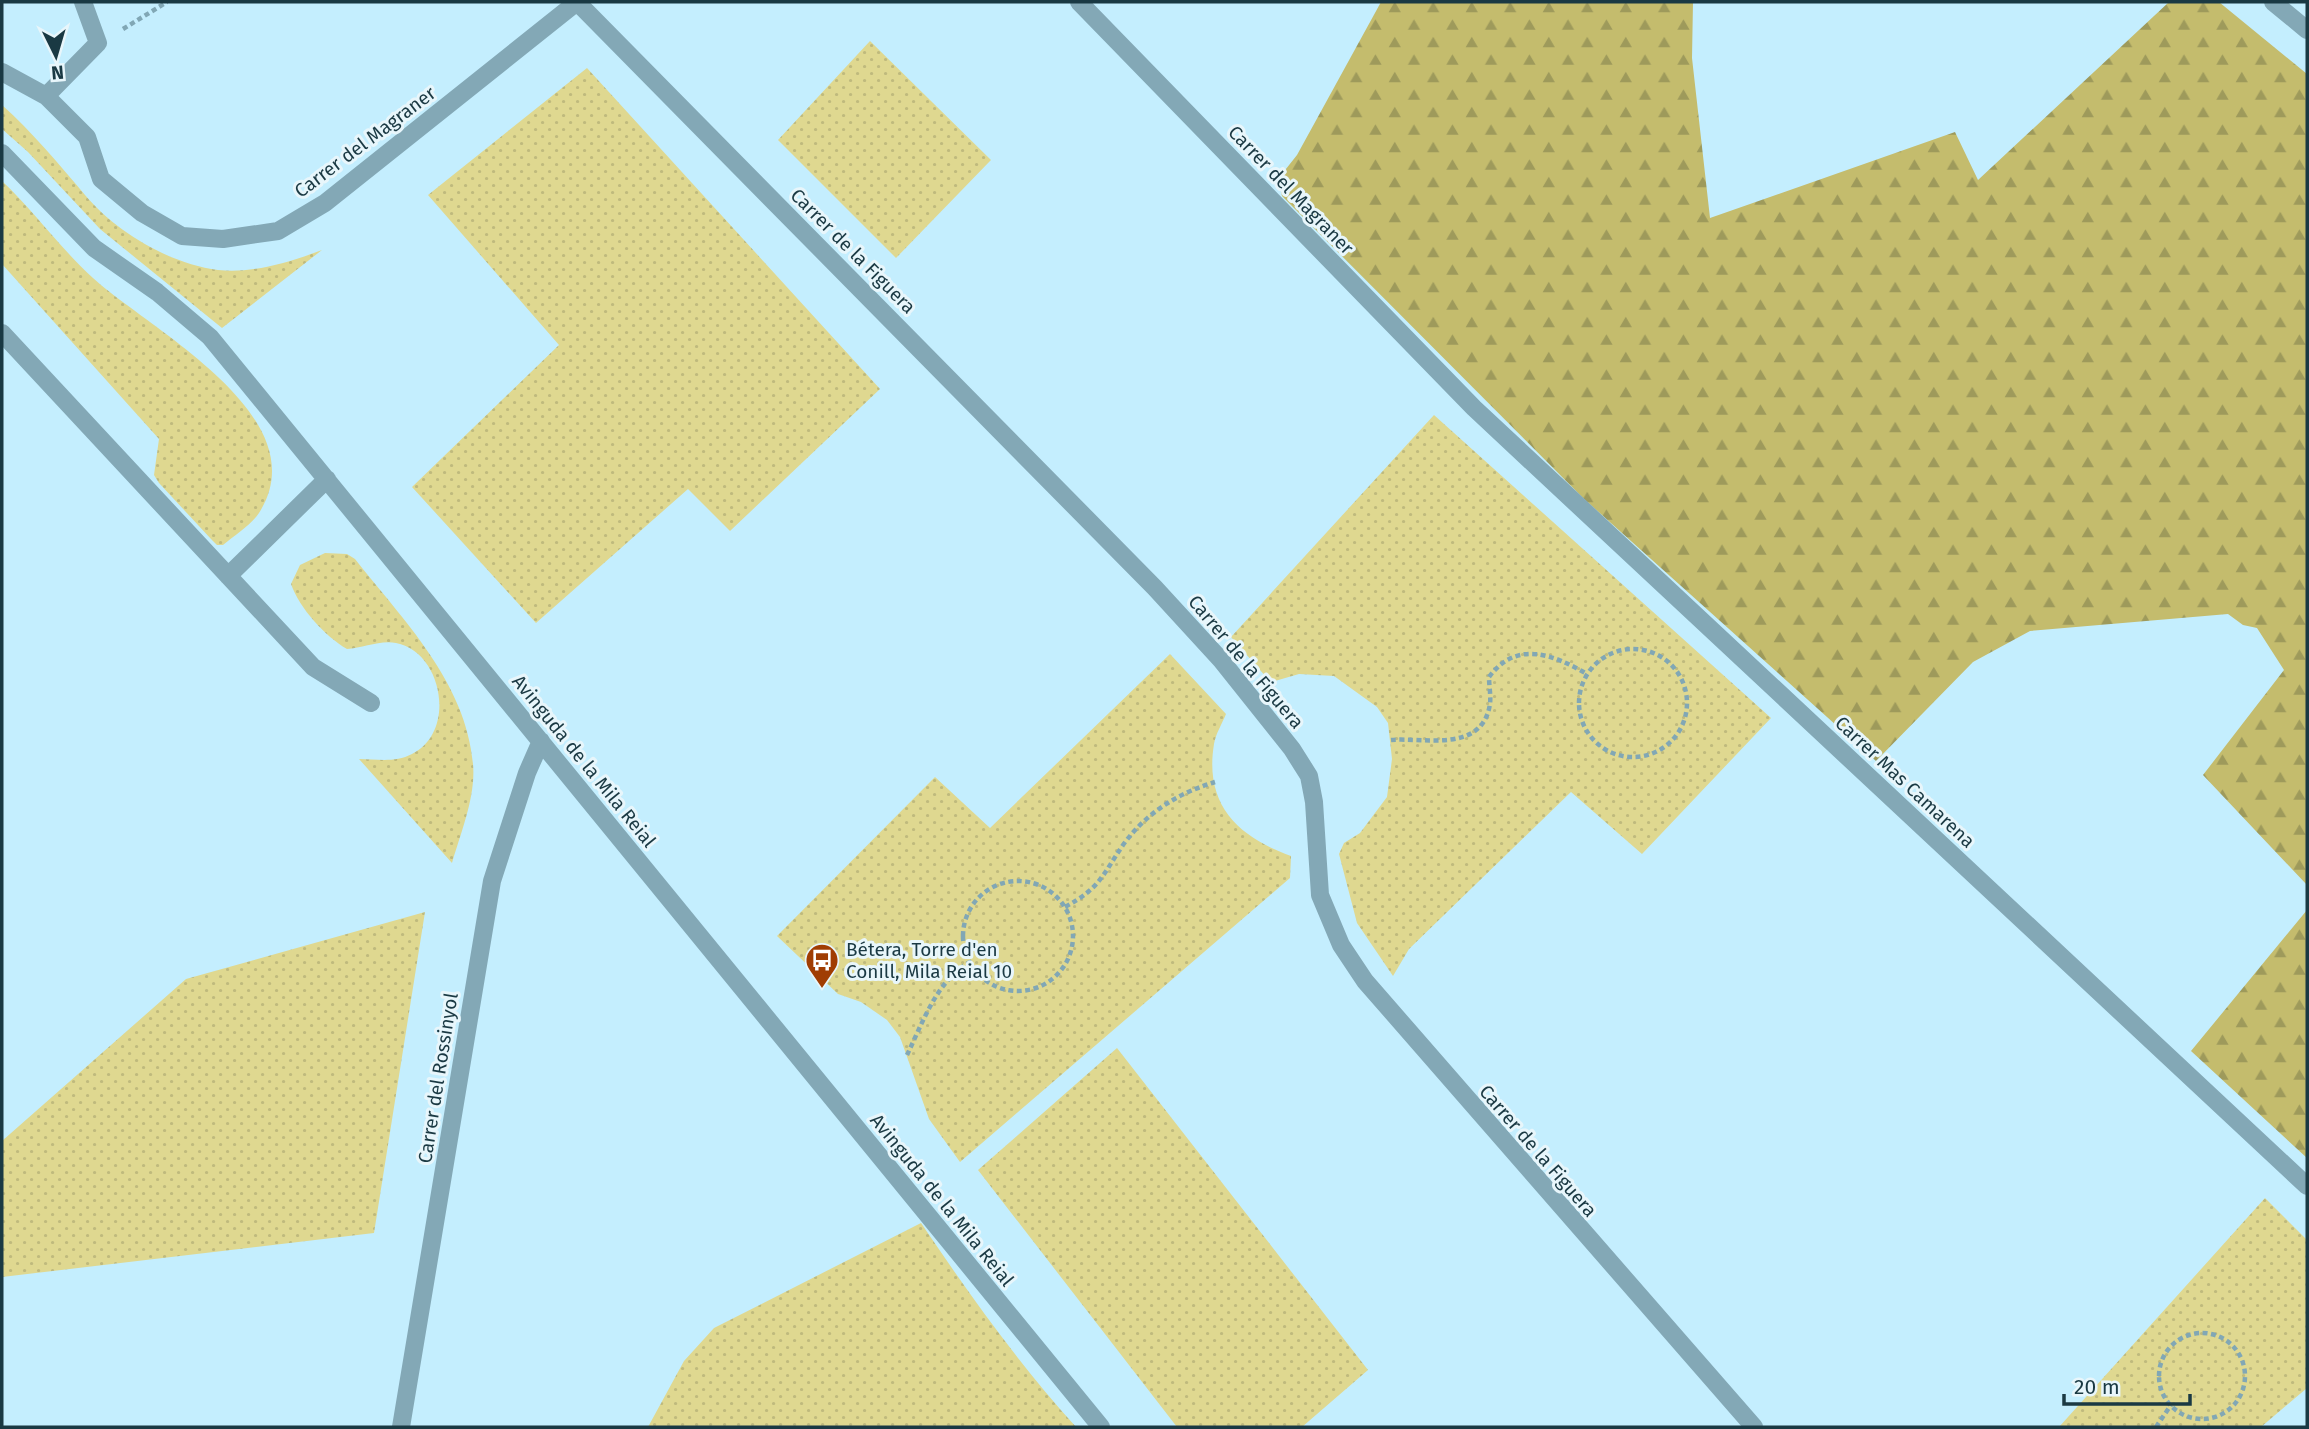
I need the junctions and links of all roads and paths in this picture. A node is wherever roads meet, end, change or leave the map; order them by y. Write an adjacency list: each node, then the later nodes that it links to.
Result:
1 (83, 2): 7 (street)
2 (167, 2): 7 (path)
3 (577, 2): 9 (street, Carrer del Magraner); 27 (street, Carrer de la Figuera)
4 (1079, 2): 12 (street, Carrer del Magraner)
5 (2273, 2): 6 (street)
6 (2304, 20)
7 (98, 43): 9 (street)
8 (2, 72): 9 (street, Carrer del Magraner)
9 (47, 96)
10 (2, 153): 13 (street, Avinguda de la Mila Reial)
11 (2, 333): 14 (street)
12 (1474, 408): 23 (street, Carrer Mas Camarena)
13 (327, 479): 14 (street); 18 (street, Avinguda de la Mila Reial)
14 (228, 576): 16 (street)
15 (1587, 674): 15 (path); 17 (path)
16 (371, 703)
17 (1391, 740)
18 (541, 741): 25 (street, Carrer del Rossinyol); 26 (street, Avinguda de la Mila Reial)
19 (1215, 782): 20 (path)
20 (1065, 907): 21 (path); 21 (path)
21 (970, 962): 22 (path)
22 (907, 1055)
23 (2307, 1186)
24 (2171, 1405): 24 (path); 28 (path)
25 (401, 1427)
26 (1101, 1427)
27 (1754, 1427)
28 (2156, 1427)

